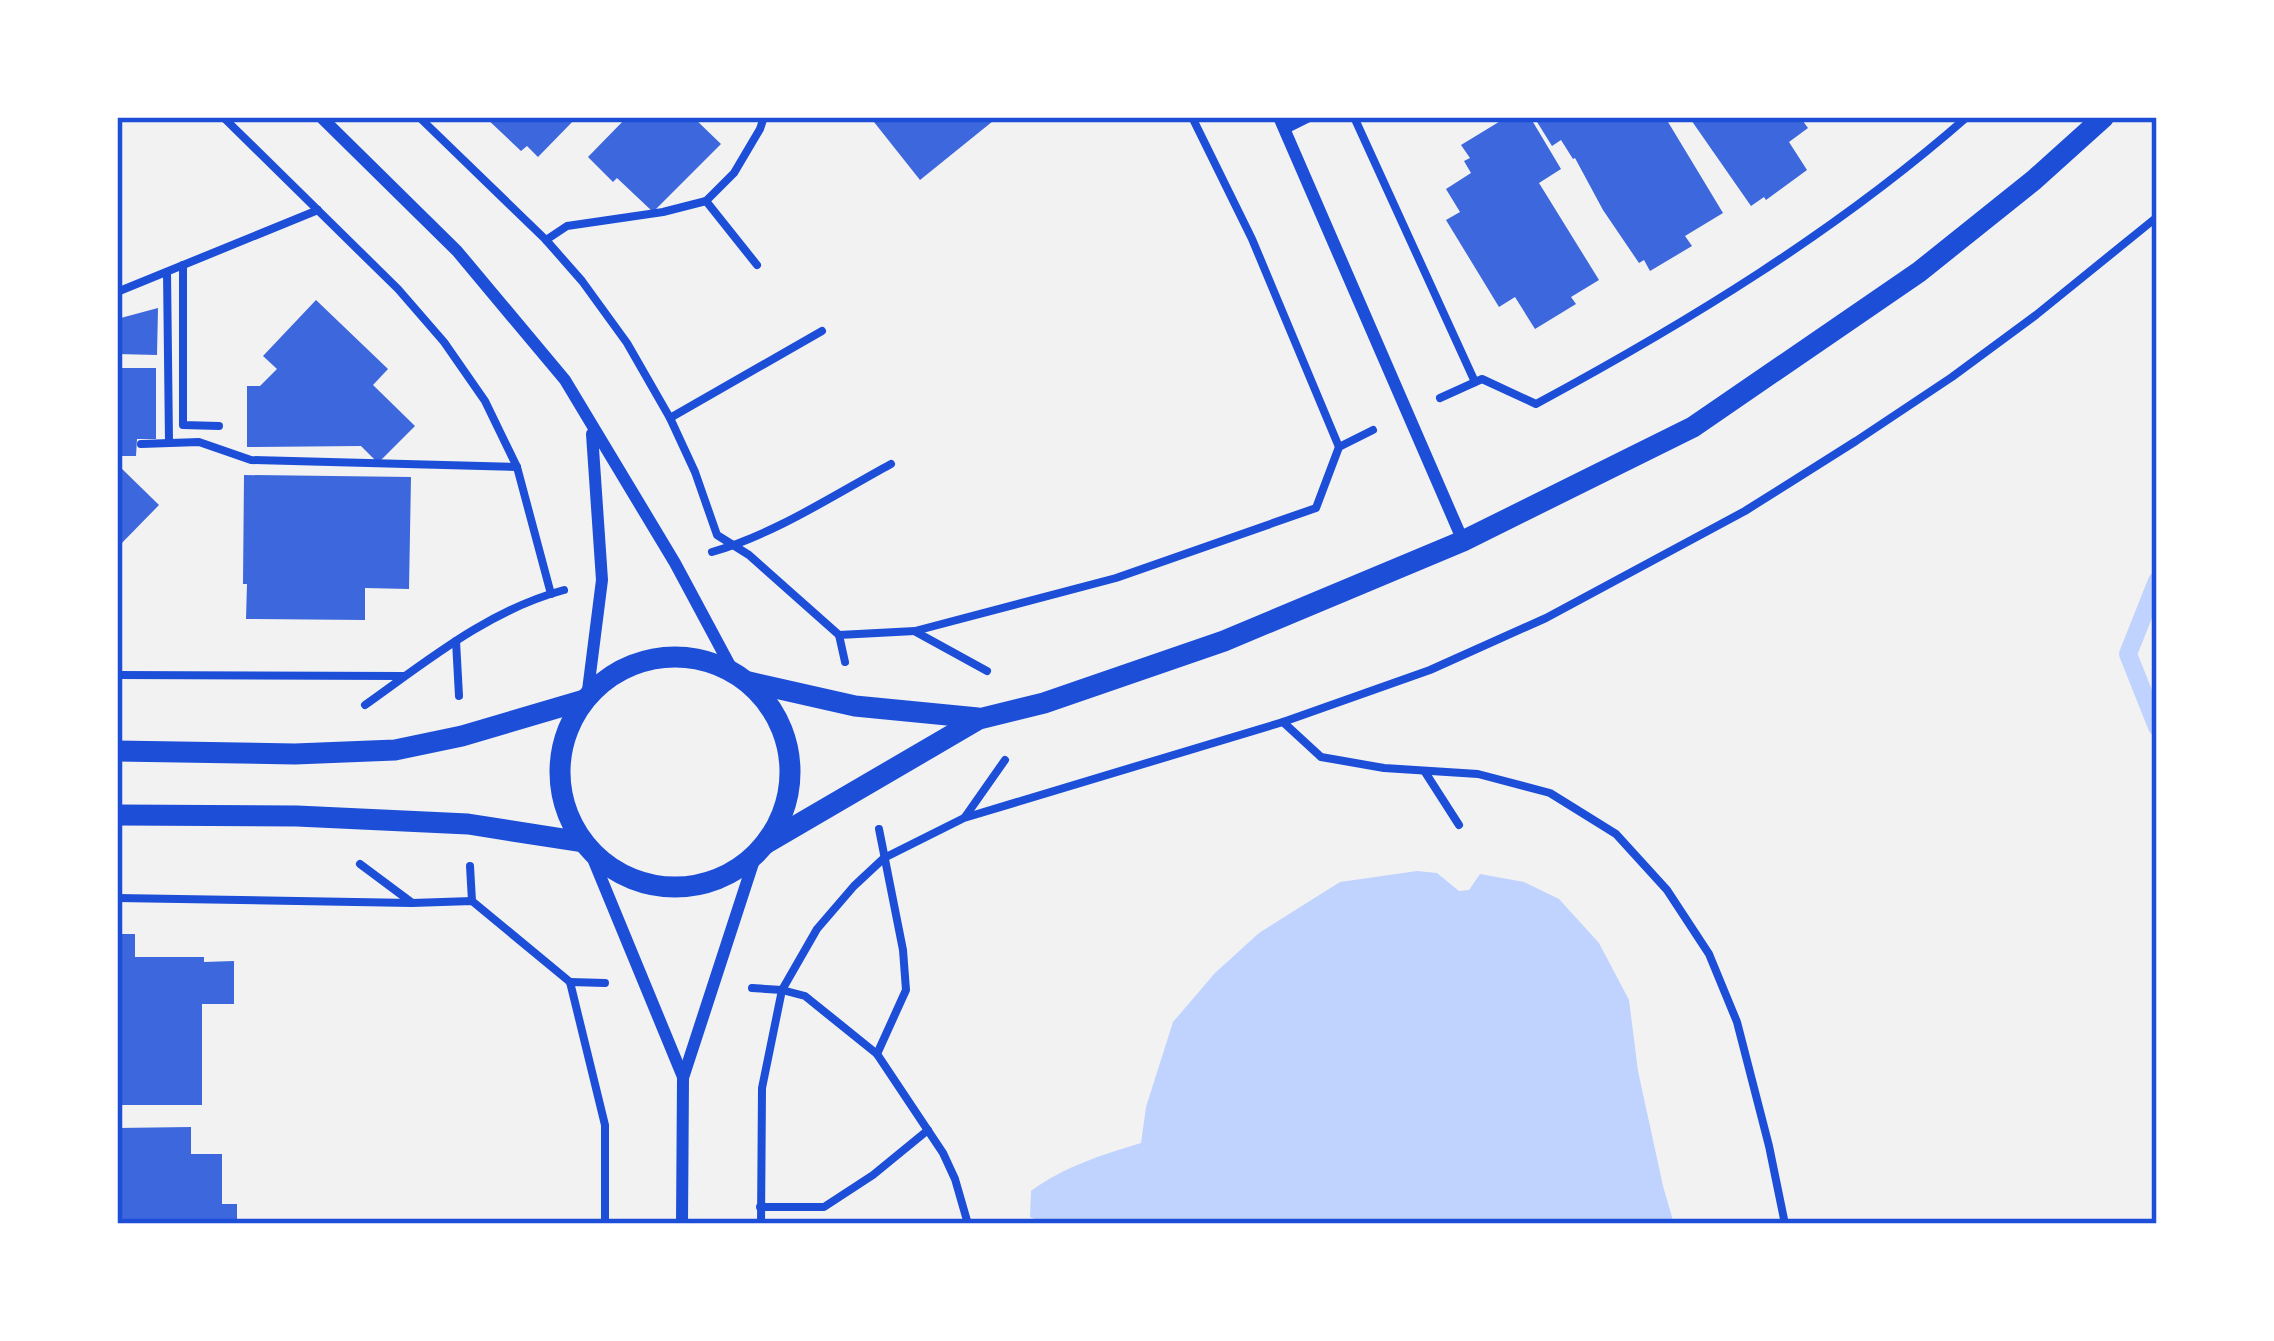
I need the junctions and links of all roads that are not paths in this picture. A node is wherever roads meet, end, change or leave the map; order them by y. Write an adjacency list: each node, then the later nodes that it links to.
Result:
1 (320, 117): 5 (street)
2 (1307, 117): 4 (street)
3 (2104, 117): 6 (street)
4 (1282, 123): 6 (street)
5 (591, 427): 7 (street); 8 (street)
6 (1462, 542): 9 (street)
7 (741, 677): 8 (street); 9 (street); 13 (street)
8 (586, 699): 10 (street); 12 (street)
9 (979, 718): 13 (street)
10 (117, 751)
11 (117, 815): 12 (street)
12 (586, 846): 13 (street); 14 (street)
13 (761, 849): 14 (street)
14 (683, 1078): 15 (street)
15 (682, 1224)

